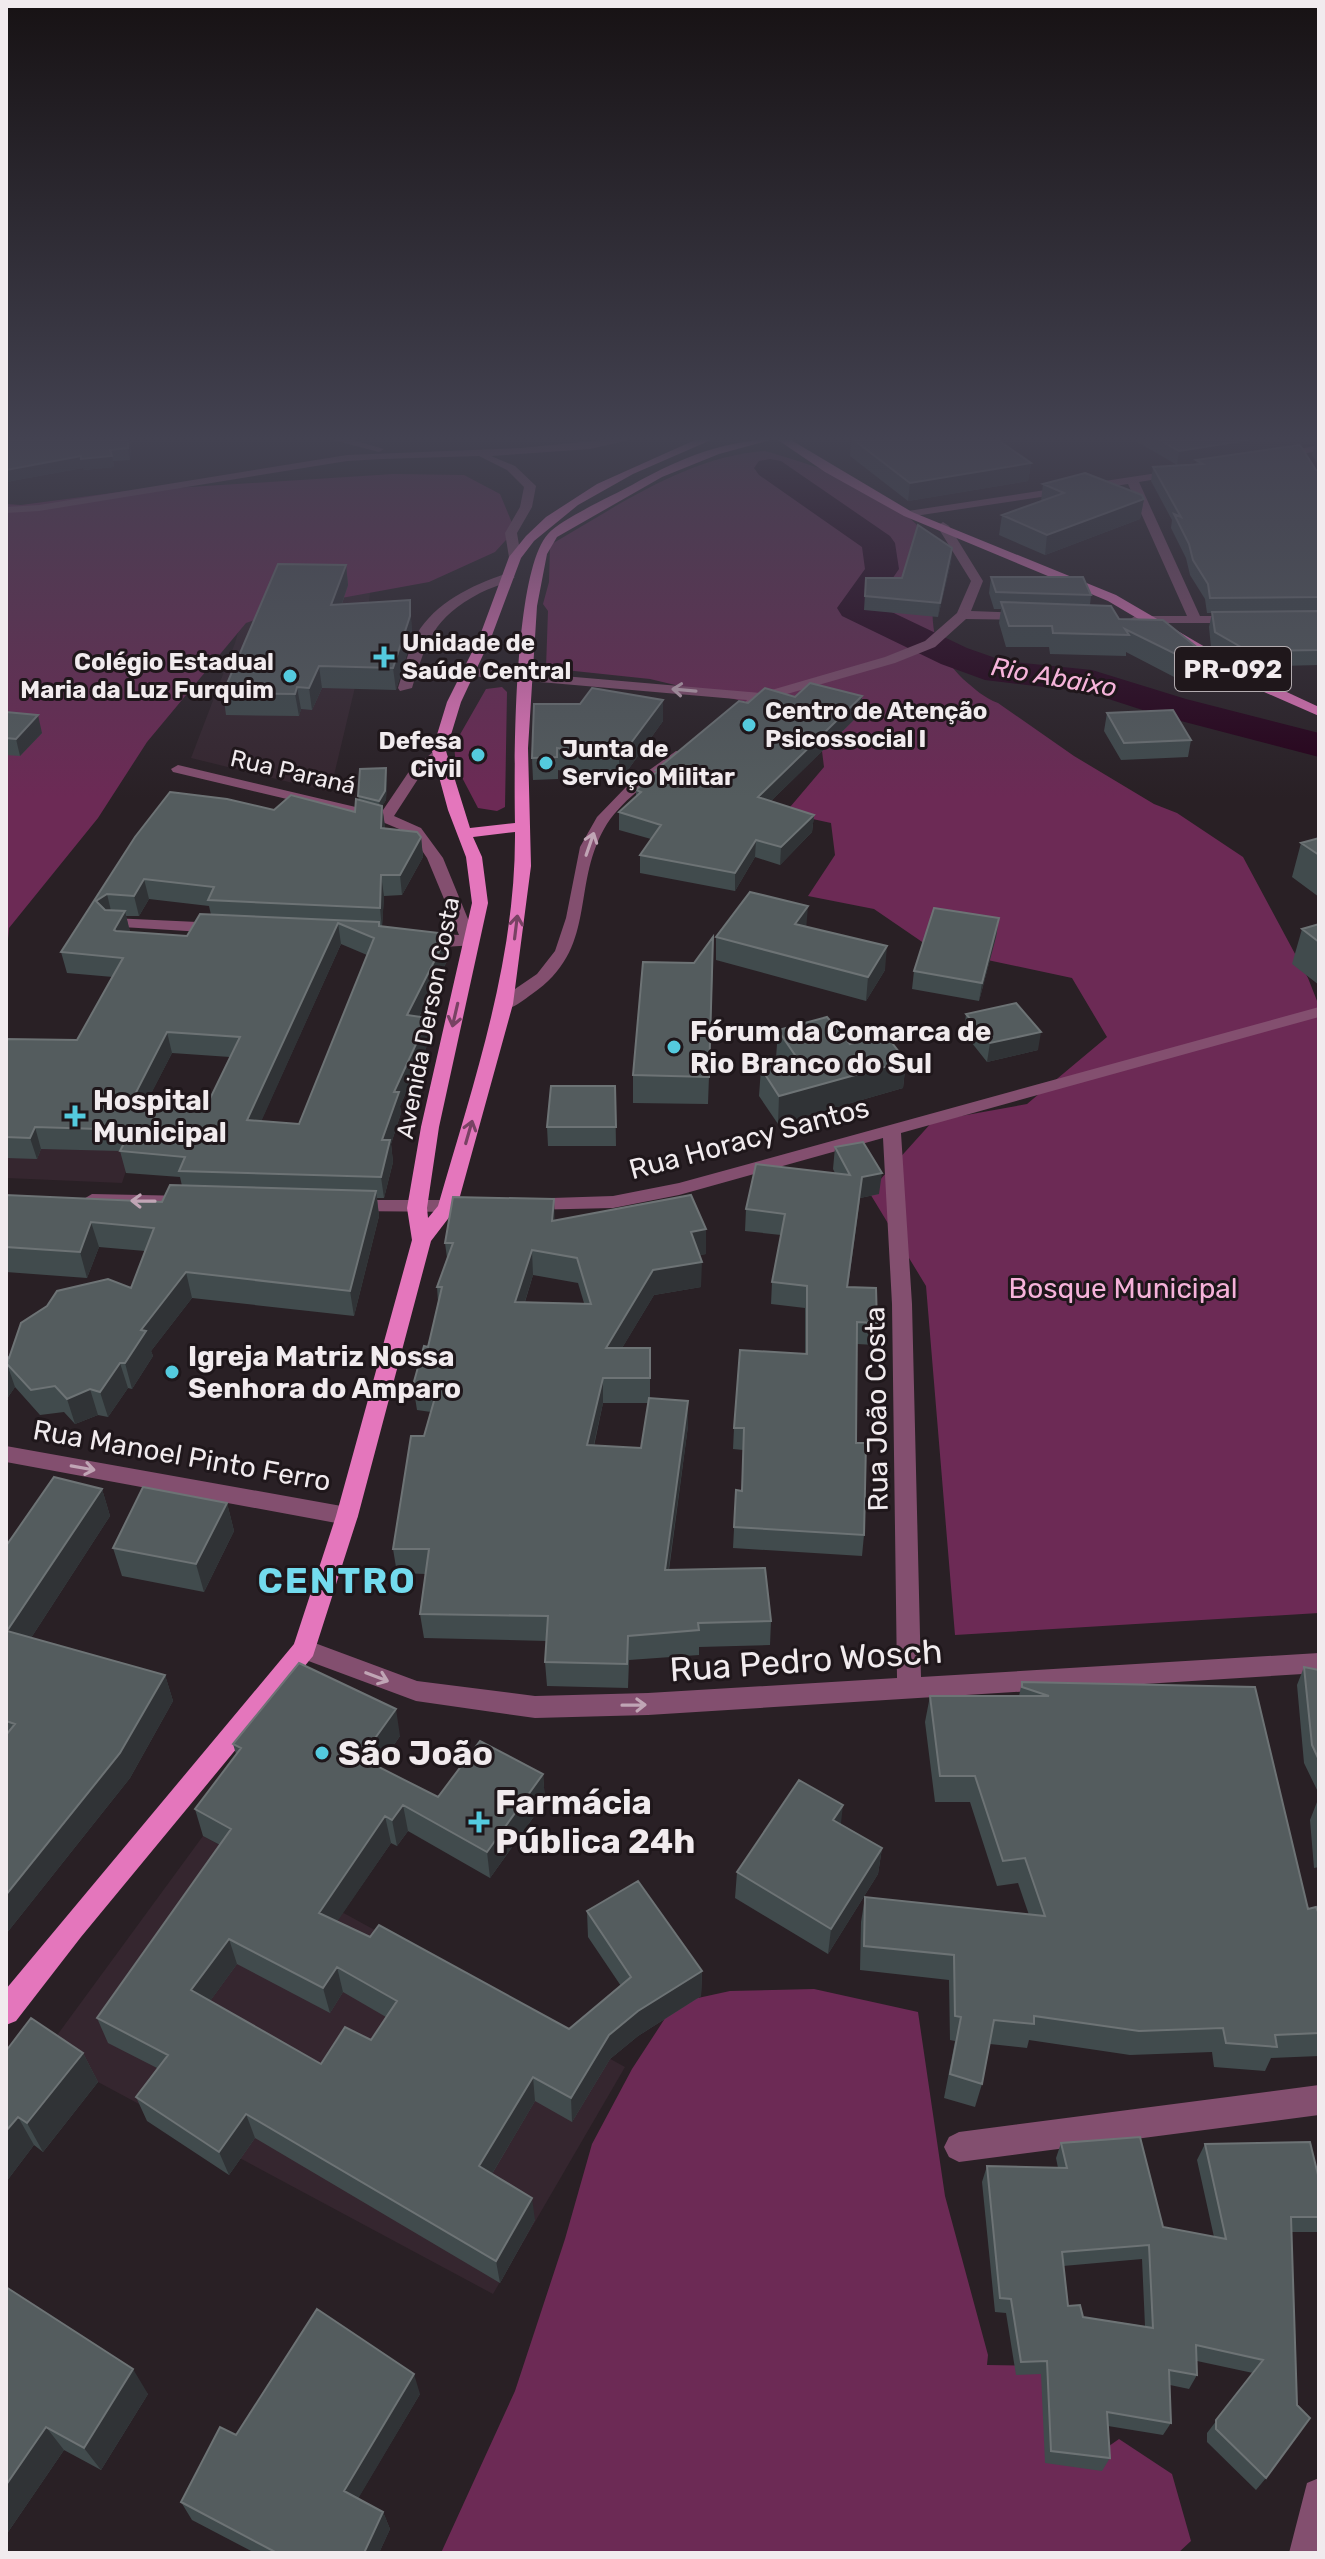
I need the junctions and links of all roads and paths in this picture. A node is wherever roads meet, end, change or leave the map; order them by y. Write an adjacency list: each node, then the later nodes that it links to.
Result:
1 (514, 559): 6 (main road)
2 (540, 559): 14 (main road)
3 (964, 559): 7 (street)
4 (1021, 559): 10 (main road, PR-092)
5 (1168, 559): 11 (street)
6 (509, 577): 13 (main road); 15 (street)
7 (963, 615): 8 (street); 16 (street)
8 (1041, 617)
9 (1119, 619): 10 (street)
10 (1150, 620): 11 (street); 18 (main road, PR-092)
11 (1195, 620): 12 (street)
12 (1257, 620)
13 (471, 672): 14 (street); 20 (main road)
14 (526, 676): 16 (street, one-way to 14); 23 (main road)
15 (405, 688)
16 (761, 697): 17 (street)
17 (739, 711)
18 (1319, 712)
19 (694, 742): 29 (street, one-way to 19)
20 (439, 751): 22 (street); 24 (main road, Avenida Derson Costa)
21 (178, 769): 22 (street, Rua Paraná)
22 (385, 818): 28 (street, Rua Paraná)
23 (523, 827): 24 (main road); 29 (main road, one-way to 23)
24 (465, 833): 28 (main road, Avenida Derson Costa)
25 (112, 923): 26 (street)
26 (236, 929)
27 (407, 938): 28 (street)
28 (469, 941): 38 (main road, Avenida Derson Costa, one-way to 38)
29 (505, 1004): 37 (main road, one-way to 29)
30 (1319, 1012): 31 (street, Rua Horacy Santos)
31 (892, 1130): 34 (street, Rua Horacy Santos); 44 (street, Rua João Costa)
32 (69, 1199): 33 (street, one-way to 32)
33 (211, 1203)
34 (508, 1205)
35 (338, 1206): 38 (street)
36 (477, 1206): 37 (street)
37 (447, 1207): 38 (street); 39 (main road)
38 (417, 1208): 39 (main road, Avenida Derson Costa)
39 (422, 1240): 41 (main road)
40 (6, 1454): 41 (street, Rua Manoel Pinto Ferro, one-way to 41)
41 (347, 1516): 42 (main road)
42 (304, 1649): 44 (street, Rua Pedro Wosch, one-way to 44); 45 (main road)
43 (1319, 1663): 44 (street, Rua Pedro Wosch)
44 (909, 1688)
45 (6, 2011)
46 (1319, 2100): 47 (street)
47 (959, 2147)
48 (1319, 2495): 49 (street)
49 (1306, 2553)

